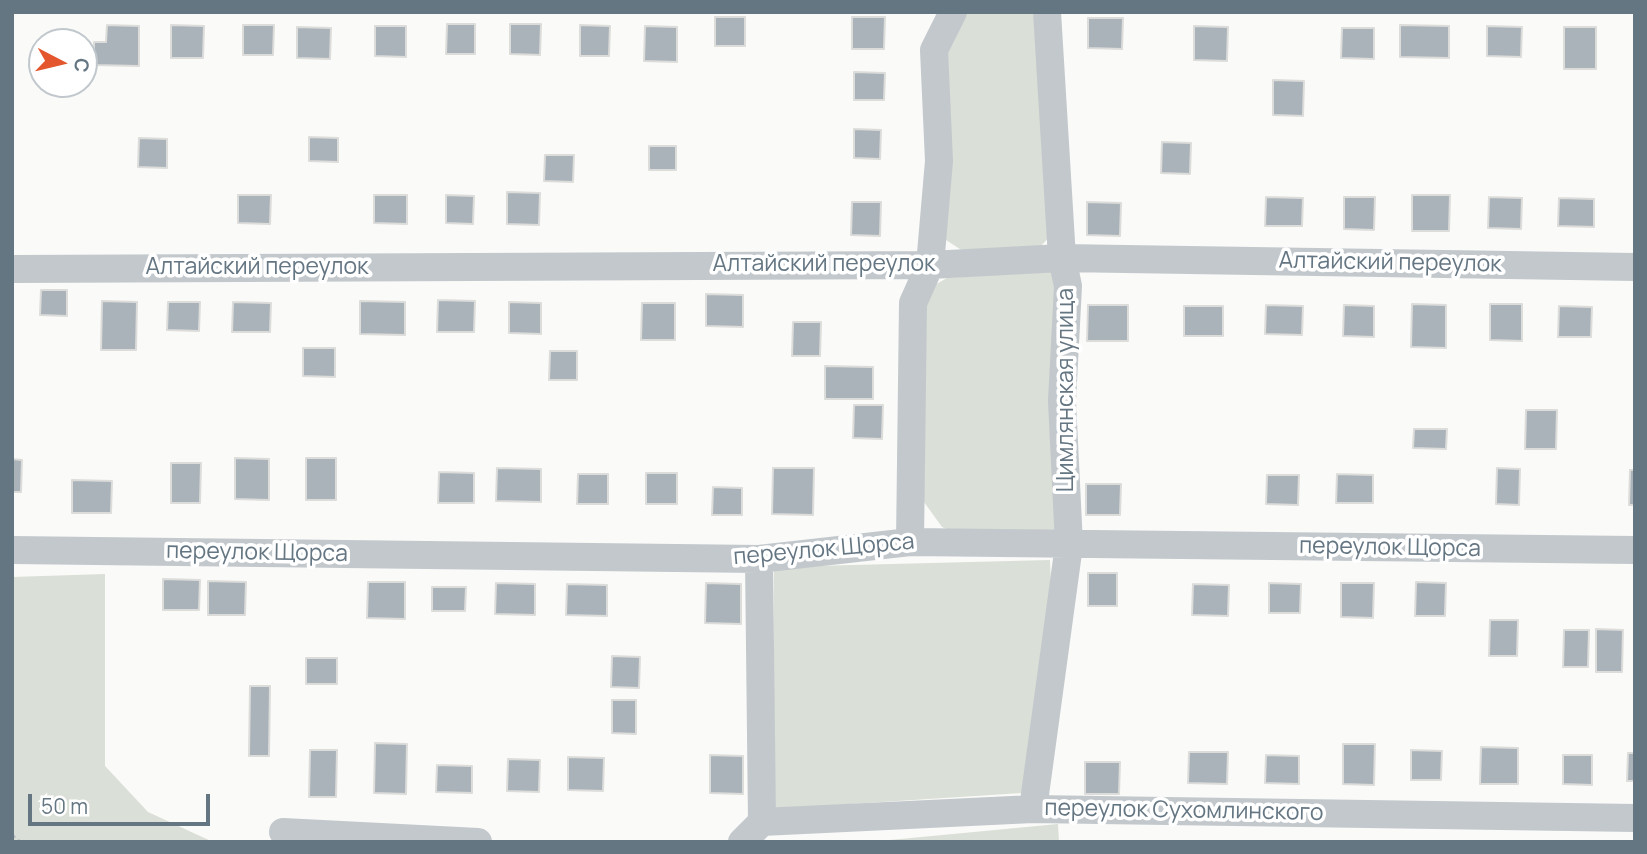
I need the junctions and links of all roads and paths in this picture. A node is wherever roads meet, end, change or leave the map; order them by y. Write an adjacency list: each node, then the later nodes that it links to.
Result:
1 (953, 12): 4 (street)
2 (1047, 12): 3 (street, Цимлянская улица)
3 (1062, 258): 4 (street, Алтайский переулок); 5 (street, Алтайский переулок); 8 (street, Цимлянская улица)
4 (930, 265): 6 (street, Алтайский переулок); 7 (street)
5 (1635, 267)
6 (12, 269)
7 (910, 542): 8 (street, переулок Щорса); 11 (street, переулок Щорса)
8 (1069, 545): 10 (street, переулок Щорса); 12 (street, Цимлянская улица)
9 (12, 550): 11 (street, переулок Щорса)
10 (1635, 550)
11 (759, 559): 15 (street)
12 (1033, 809): 13 (street, переулок Сухомлинского); 15 (street, переулок Сухомлинского)
13 (1635, 818)
14 (283, 832): 18 (street)
15 (752, 832)
16 (12, 836): 17 (path)
17 (19, 842)
18 (478, 842)

